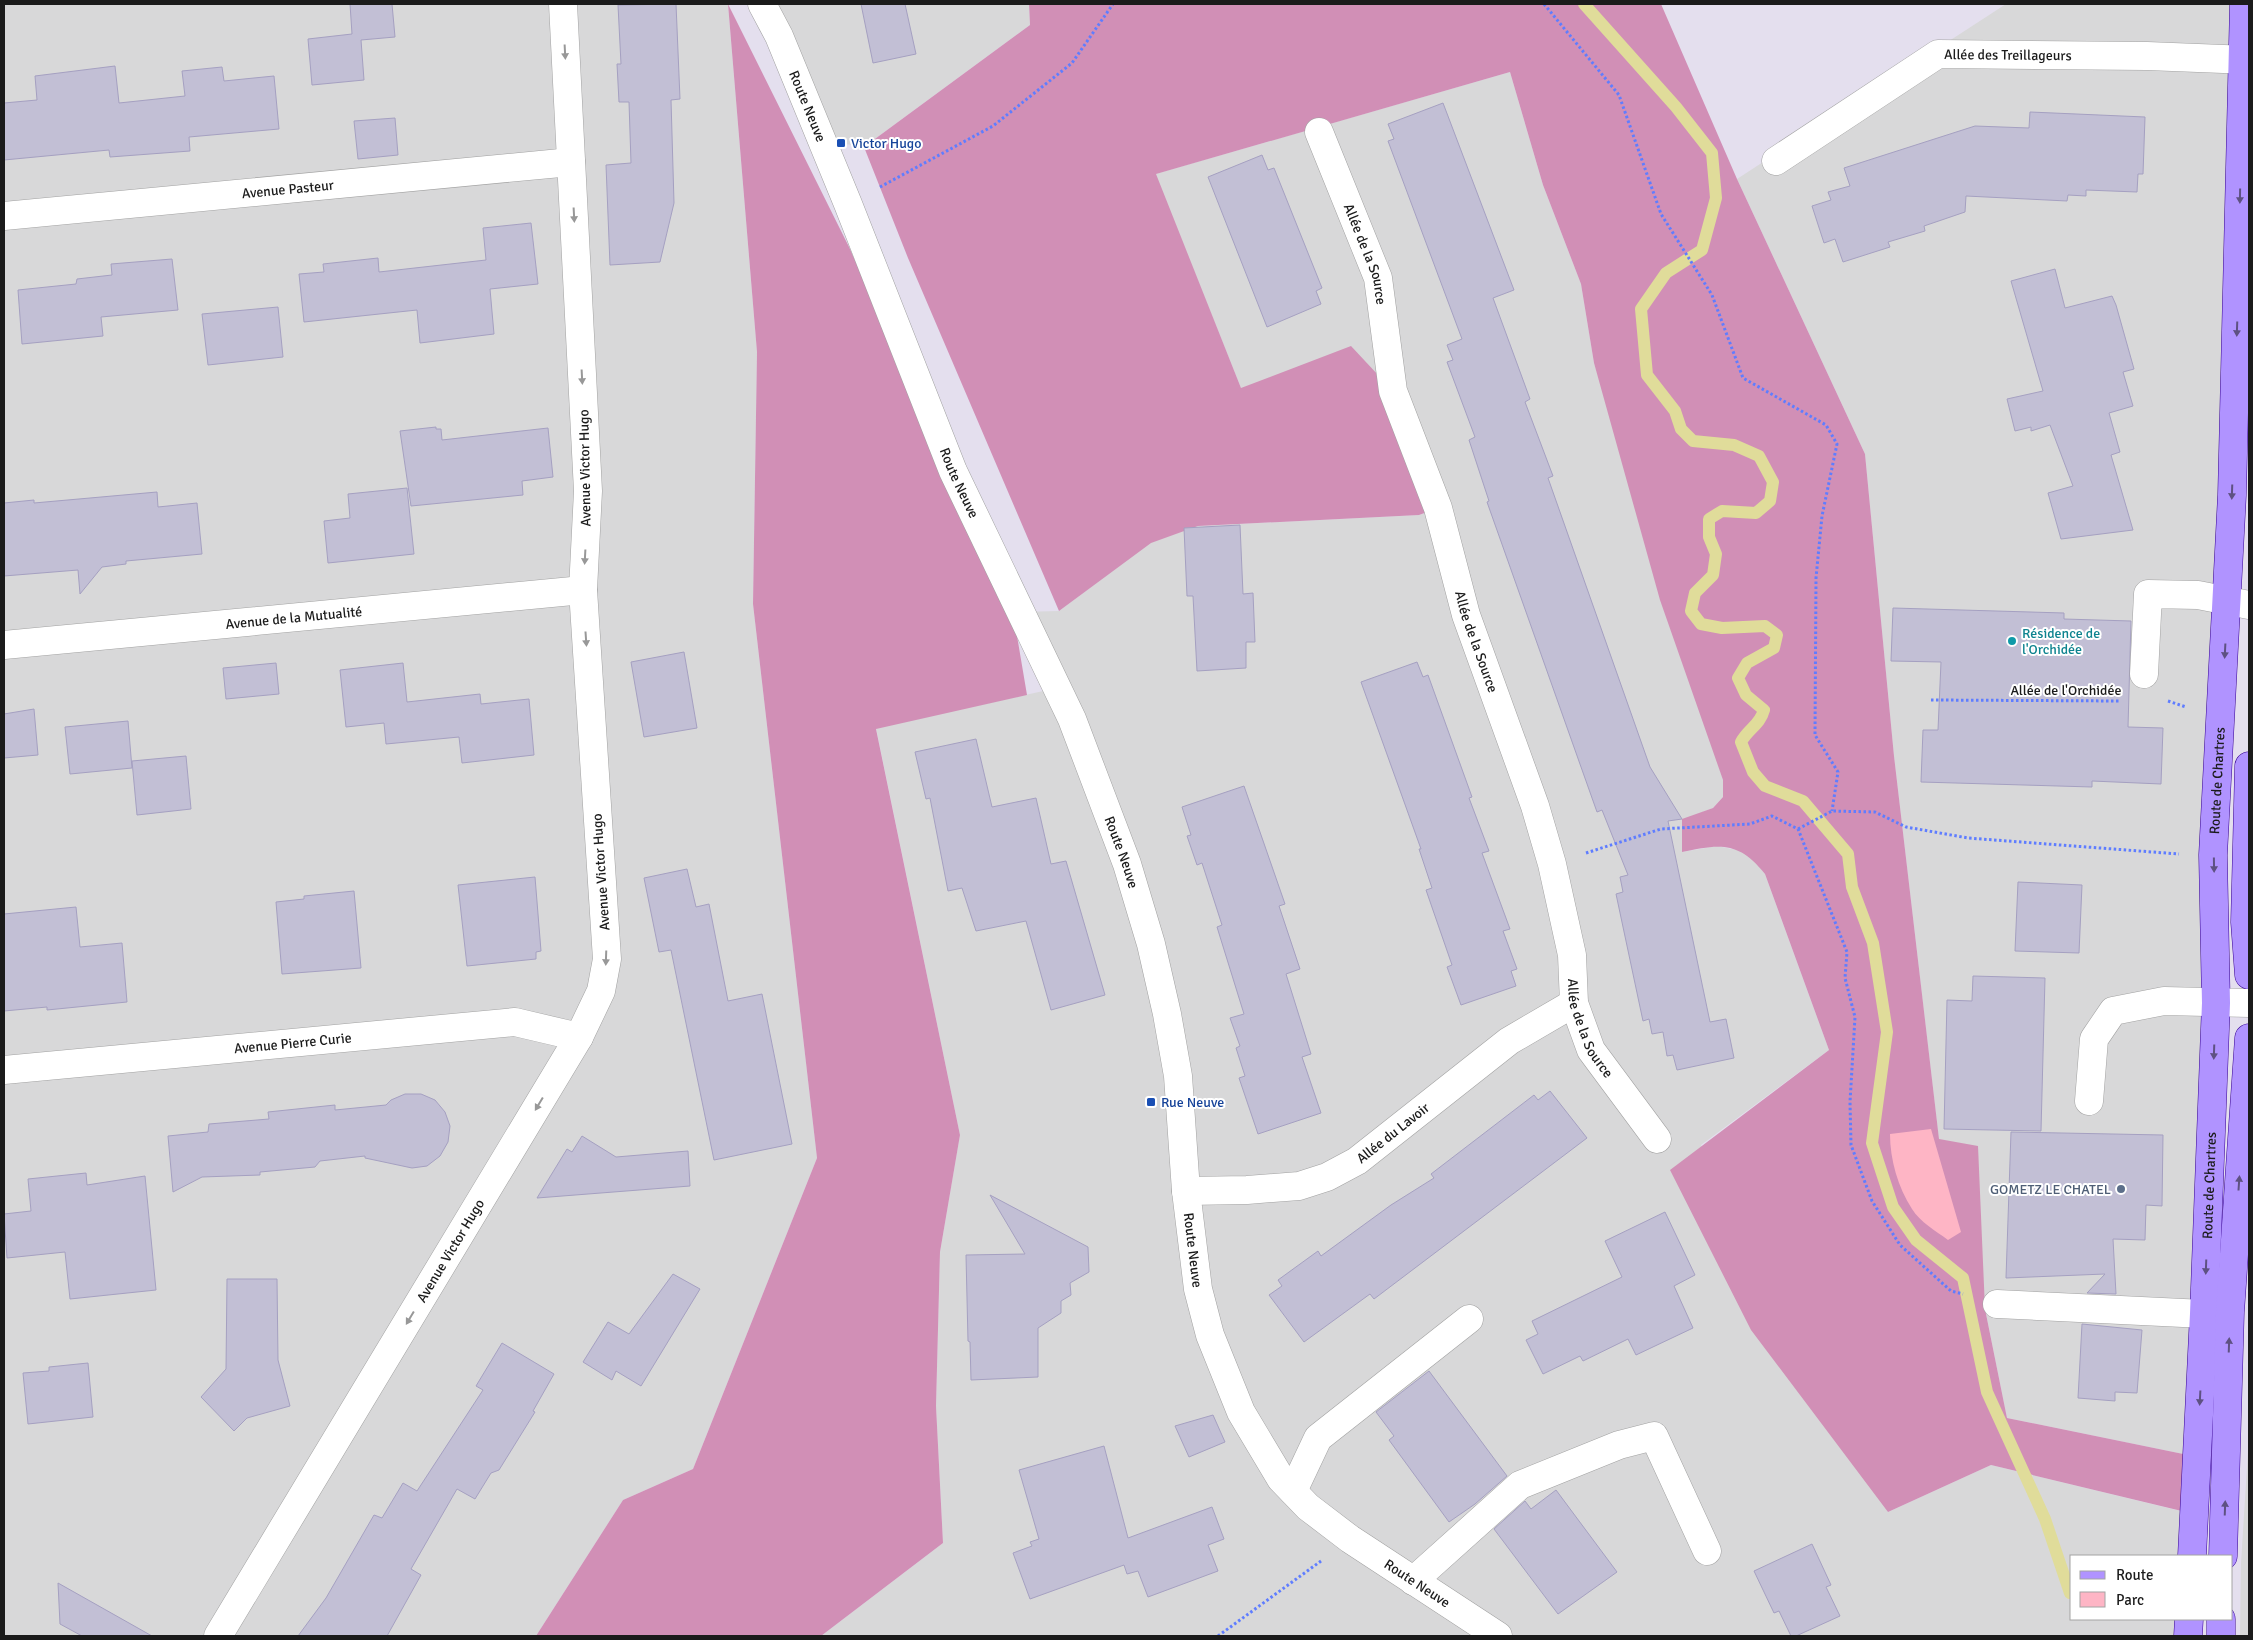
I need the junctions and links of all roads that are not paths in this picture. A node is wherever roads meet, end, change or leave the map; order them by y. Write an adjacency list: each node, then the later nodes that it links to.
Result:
1 (563, 4): 7 (street, Avenue Victor Hugo, one-way to 7)
2 (762, 4): 23 (street, Route Neuve)
3 (2244, 4): 4 (main road, Route de Chartres)
4 (2246, 60): 6 (street, Allée des Treillageurs); 10 (main road, Route de Chartres, one-way to 10)
5 (1319, 132): 15 (street, Allée de la Source)
6 (1776, 161)
7 (571, 162): 8 (street, Avenue Pasteur); 9 (street, Avenue Victor Hugo, one-way to 9)
8 (4, 216)
9 (583, 590): 11 (street, Avenue de la Mutualité); 18 (street, Avenue Victor Hugo, one-way to 18)
10 (2238, 603): 12 (street); 16 (main road, Route de Chartres, one-way to 16)
11 (4, 645)
12 (2144, 674)
13 (2249, 766): 14 (main road)
14 (2249, 975)
15 (1574, 1003): 22 (street, Allée de la Source); 23 (street, Allée du Lavoir)
16 (2216, 1003): 17 (street); 21 (street); 25 (main road, Route de Chartres, one-way to 25)
17 (2249, 1003)
18 (579, 1036): 20 (street, Avenue Pierre Curie); 34 (street, Avenue Victor Hugo, one-way to 34)
19 (2249, 1038): 30 (main road, Route de Chartres, one-way to 19)
20 (4, 1070)
21 (2089, 1101)
22 (1657, 1139)
23 (1186, 1191): 27 (street, Route Neuve)
24 (1997, 1304): 25 (street)
25 (2204, 1314): 29 (main road, Route de Chartres, one-way to 29)
26 (1469, 1319): 27 (street)
27 (1293, 1491): 31 (street, Route Neuve)
28 (1707, 1551): 31 (street)
29 (2192, 1555)
30 (2223, 1555)
31 (1413, 1580): 35 (street, Route Neuve)
32 (2189, 1620): 36 (main road)
33 (2221, 1620): 37 (main road)
34 (218, 1636)
35 (1498, 1636)
36 (2188, 1636)
37 (2221, 1636)

